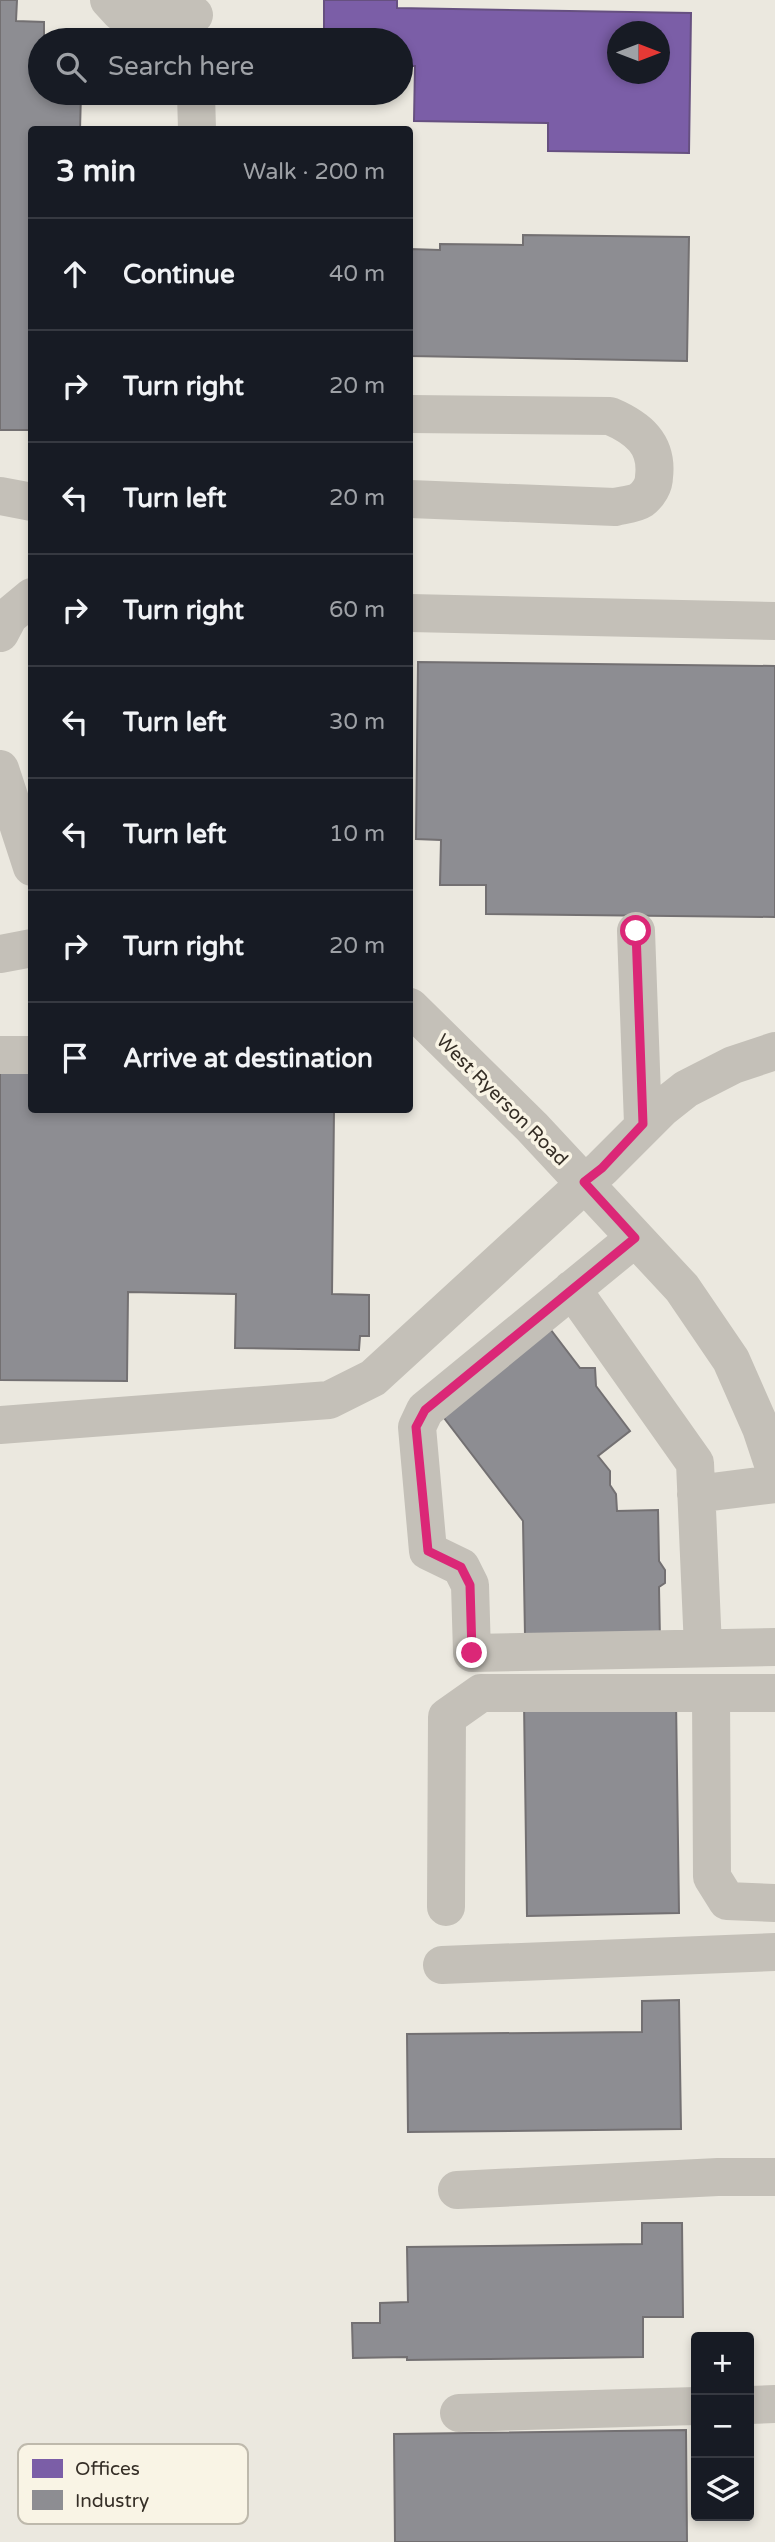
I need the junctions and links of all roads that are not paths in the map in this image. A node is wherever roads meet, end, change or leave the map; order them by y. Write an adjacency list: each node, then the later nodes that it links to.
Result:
1 (109, 0): 2 (street)
2 (194, 18)
3 (196, 105): 4 (street)
4 (197, 126)
5 (413, 414): 7 (street)
6 (0, 496): 8 (street)
7 (413, 499)
8 (28, 501)
9 (28, 600): 12 (street)
10 (413, 613): 11 (street)
11 (775, 621)
12 (0, 633)
13 (0, 769): 14 (street)
14 (28, 855)
15 (636, 931): 22 (street)
16 (28, 949): 17 (street)
17 (0, 954)
18 (413, 1010): 23 (street, West Ryerson Road)
19 (775, 1051): 22 (street)
20 (0, 1055): 21 (street)
21 (28, 1055)
22 (643, 1124): 23 (street)
23 (584, 1182): 24 (street, West Ryerson Road); 26 (street)
24 (635, 1238): 25 (street); 27 (street, West Ryerson Road)
25 (572, 1289): 29 (street); 31 (street)
26 (0, 1425)
27 (775, 1470)
28 (775, 1484): 29 (street)
29 (696, 1494): 31 (street)
30 (775, 1647): 31 (street)
31 (703, 1648)
32 (711, 1693): 33 (street); 34 (street); 35 (street)
33 (775, 1693)
34 (775, 1903)
35 (446, 1907)
36 (775, 1952): 37 (street)
37 (442, 1965)
38 (775, 2177): 39 (street)
39 (457, 2190)
40 (775, 2404): 41 (street)
41 (754, 2405)
42 (691, 2406): 43 (street)
43 (459, 2413)

